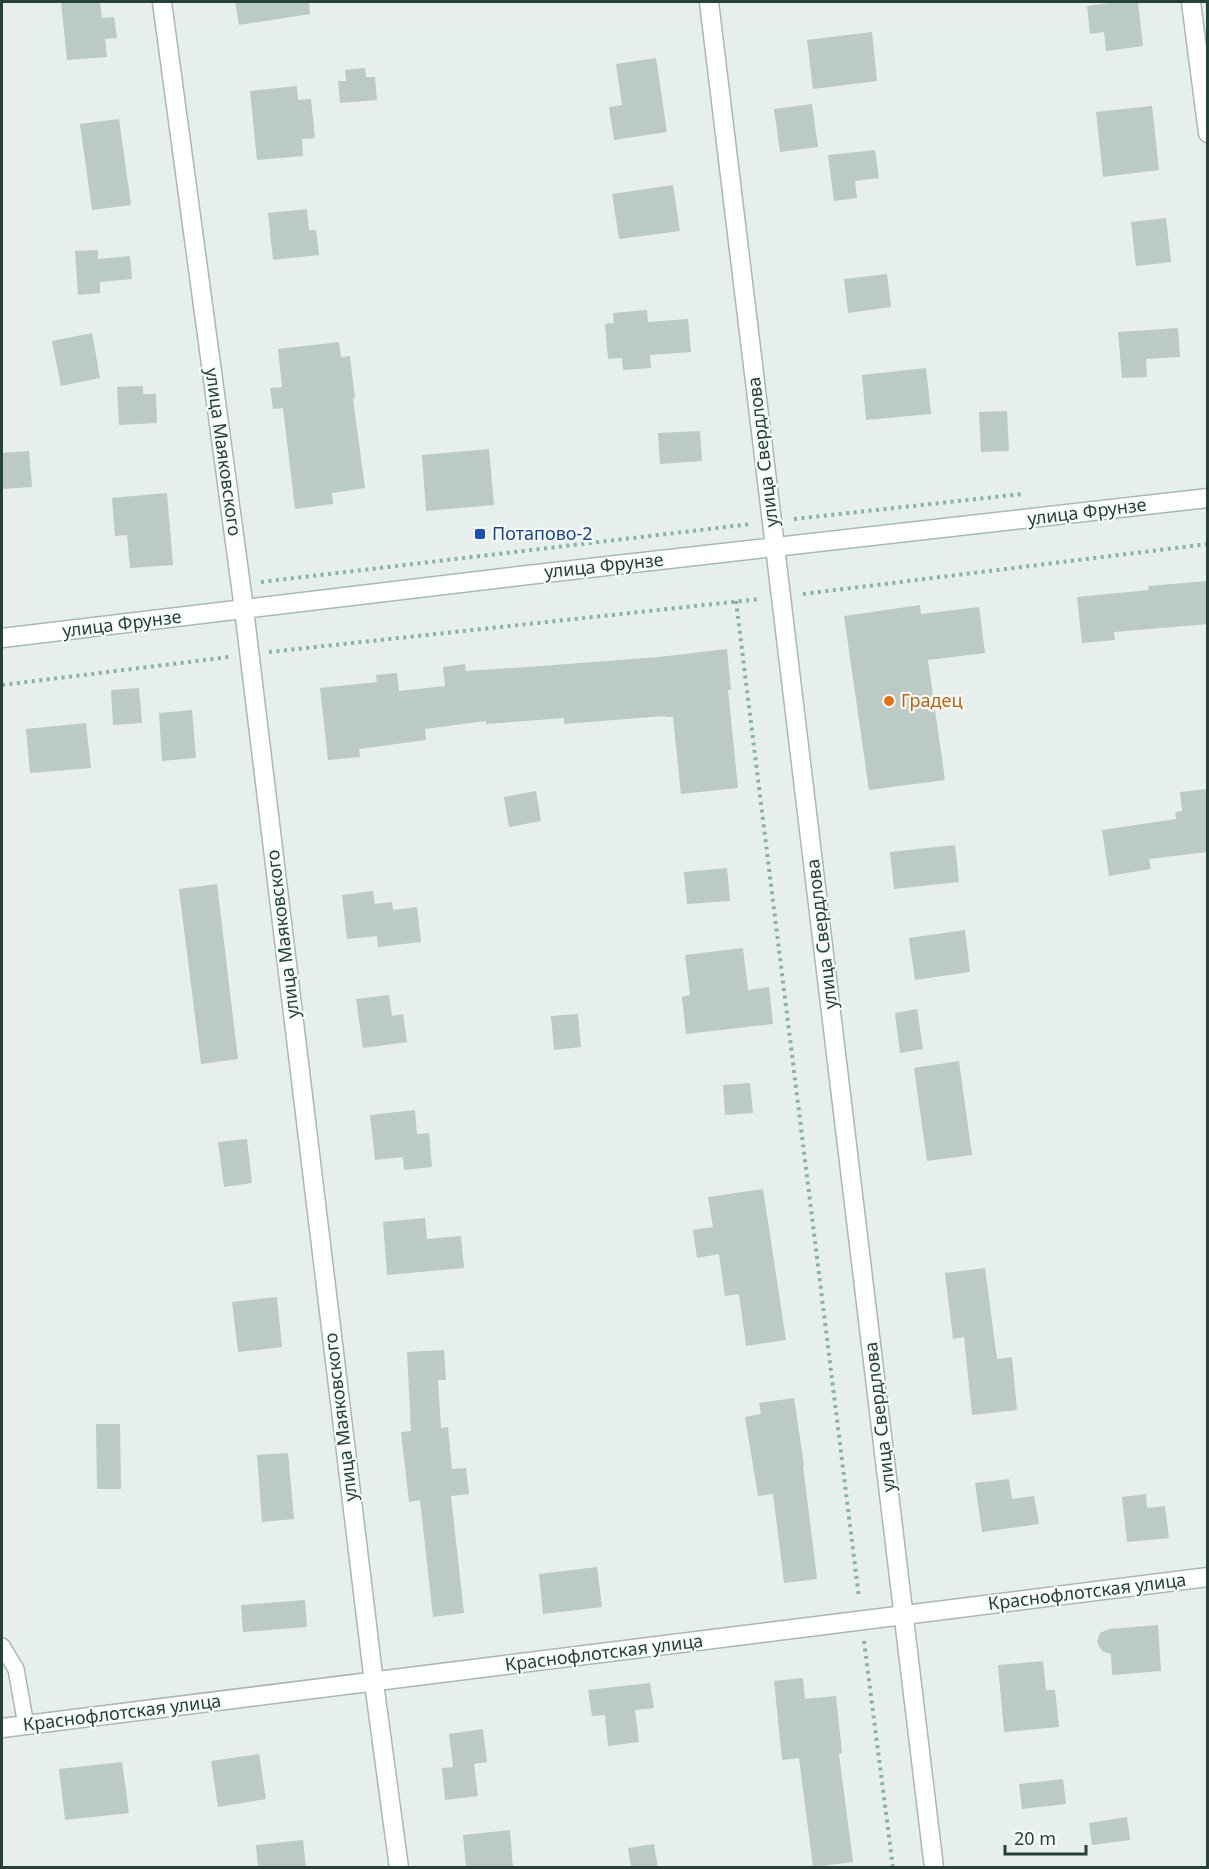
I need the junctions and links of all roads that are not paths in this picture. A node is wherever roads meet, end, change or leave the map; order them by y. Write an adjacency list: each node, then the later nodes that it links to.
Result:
1 (162, 2): 7 (street, улица Маяковского)
2 (709, 2): 6 (street, улица Свердлова)
3 (1191, 2): 4 (street)
4 (1208, 133)
5 (1208, 498): 6 (street, улица Фрунзе)
6 (775, 548): 7 (street, улица Фрунзе); 10 (street, улица Свердлова)
7 (244, 609): 8 (street, улица Фрунзе); 12 (street, улица Маяковского)
8 (2, 638)
9 (1208, 1577): 10 (street, Краснофлотская улица)
10 (904, 1615): 12 (street, Краснофлотская улица); 16 (street, улица Свердлова)
11 (2, 1646): 13 (lane)
12 (374, 1683): 13 (street, Краснофлотская улица); 15 (street, улица Маяковского)
13 (26, 1725): 14 (street, Краснофлотская улица)
14 (2, 1728)
15 (399, 1868)
16 (934, 1868)

